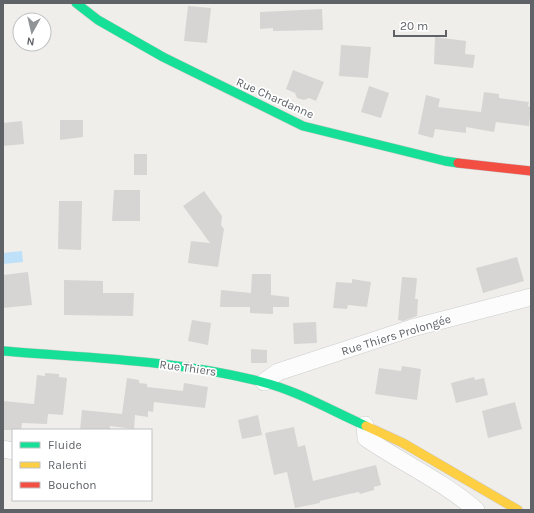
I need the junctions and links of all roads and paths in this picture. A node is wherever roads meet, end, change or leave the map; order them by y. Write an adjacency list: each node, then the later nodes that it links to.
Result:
1 (76, 3): 2 (street, Rue Chardanne)
2 (531, 171)
3 (531, 297): 5 (street, Rue Thiers Prolongée)
4 (3, 351): 5 (street, Rue Thiers)
5 (264, 382): 6 (street, Rue Thiers)
6 (364, 425): 7 (street); 8 (street, Rue Thiers)
7 (476, 510)
8 (518, 510)

